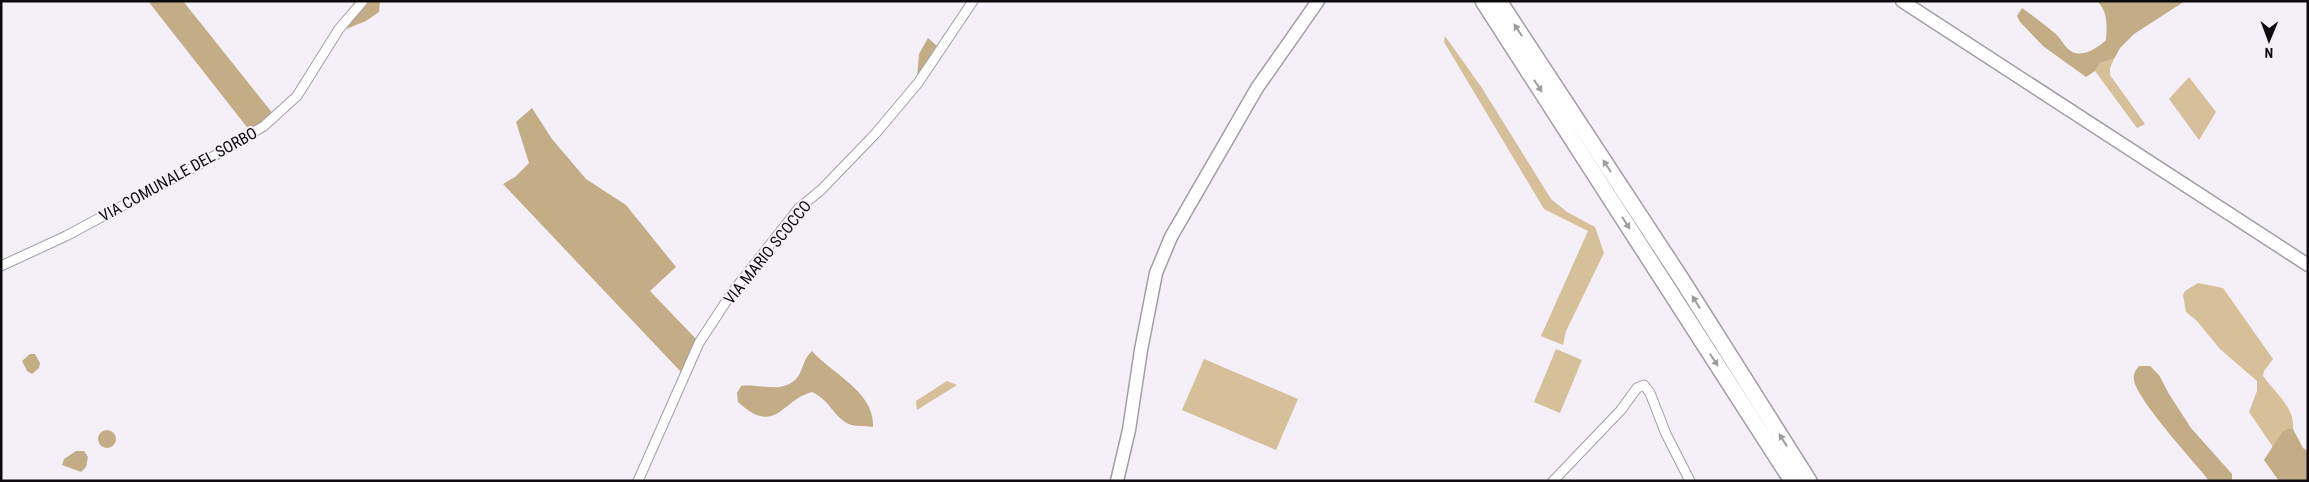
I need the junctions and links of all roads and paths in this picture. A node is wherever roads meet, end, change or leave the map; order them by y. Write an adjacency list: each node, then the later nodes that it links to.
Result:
1 (363, 1): 8 (street, VIA COMUNALE DEL SORBO)
2 (973, 1): 9 (street, VIA MARIO SCOCCO)
3 (1318, 1): 10 (street)
4 (1483, 1): 13 (highway, one-way to 13)
5 (1499, 1): 14 (highway, one-way to 5)
6 (1902, 1): 7 (street)
7 (2308, 265)
8 (1, 266)
9 (638, 481)
10 (1117, 481)
11 (1553, 481): 12 (street)
12 (1690, 481)
13 (1792, 481)
14 (1809, 481)

